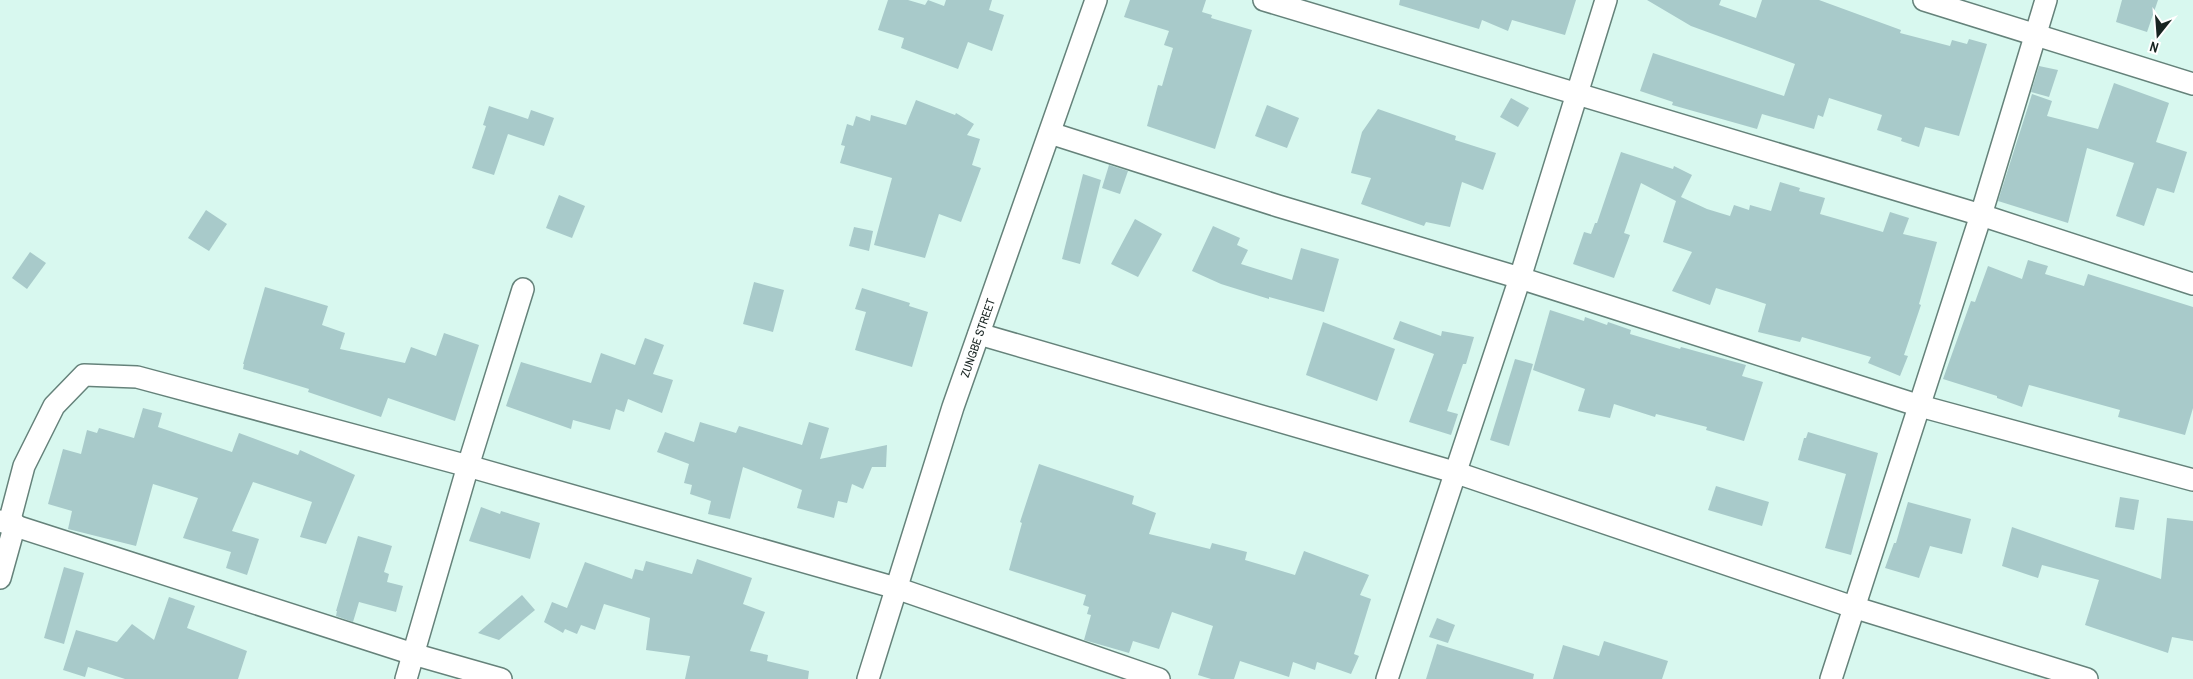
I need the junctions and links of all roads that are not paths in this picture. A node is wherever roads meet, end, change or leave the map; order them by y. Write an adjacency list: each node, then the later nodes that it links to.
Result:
1 (1096, 0): 9 (street, ZUNGBE STREET)
2 (1264, 0): 8 (street)
3 (1606, 0): 8 (street)
4 (1924, 0): 6 (street)
5 (2046, 0): 6 (street)
6 (2035, 34): 7 (street); 10 (street)
7 (2193, 84)
8 (1578, 94): 10 (street); 11 (street)
9 (1050, 133): 11 (street); 14 (street, ZUNGBE STREET)
10 (1981, 215): 12 (street); 15 (street)
11 (1520, 278): 15 (street); 17 (street)
12 (2193, 284)
13 (523, 289): 16 (street)
14 (979, 334): 17 (street); 21 (street, ZUNGBE STREET)
15 (1920, 406): 18 (street); 22 (street)
16 (468, 466): 19 (street); 21 (street); 23 (street)
17 (1454, 472): 22 (street); 28 (street)
18 (2193, 480)
19 (8, 522): 20 (street); 23 (street)
20 (0, 578)
21 (896, 588): 26 (street, ZUNGBE STREET); 27 (street)
22 (1853, 606): 29 (street); 30 (street)
23 (414, 654): 24 (street); 25 (street)
24 (406, 679)
25 (501, 679)
26 (868, 679)
27 (1159, 679)
28 (1387, 679)
29 (1831, 679)
30 (2087, 679)

